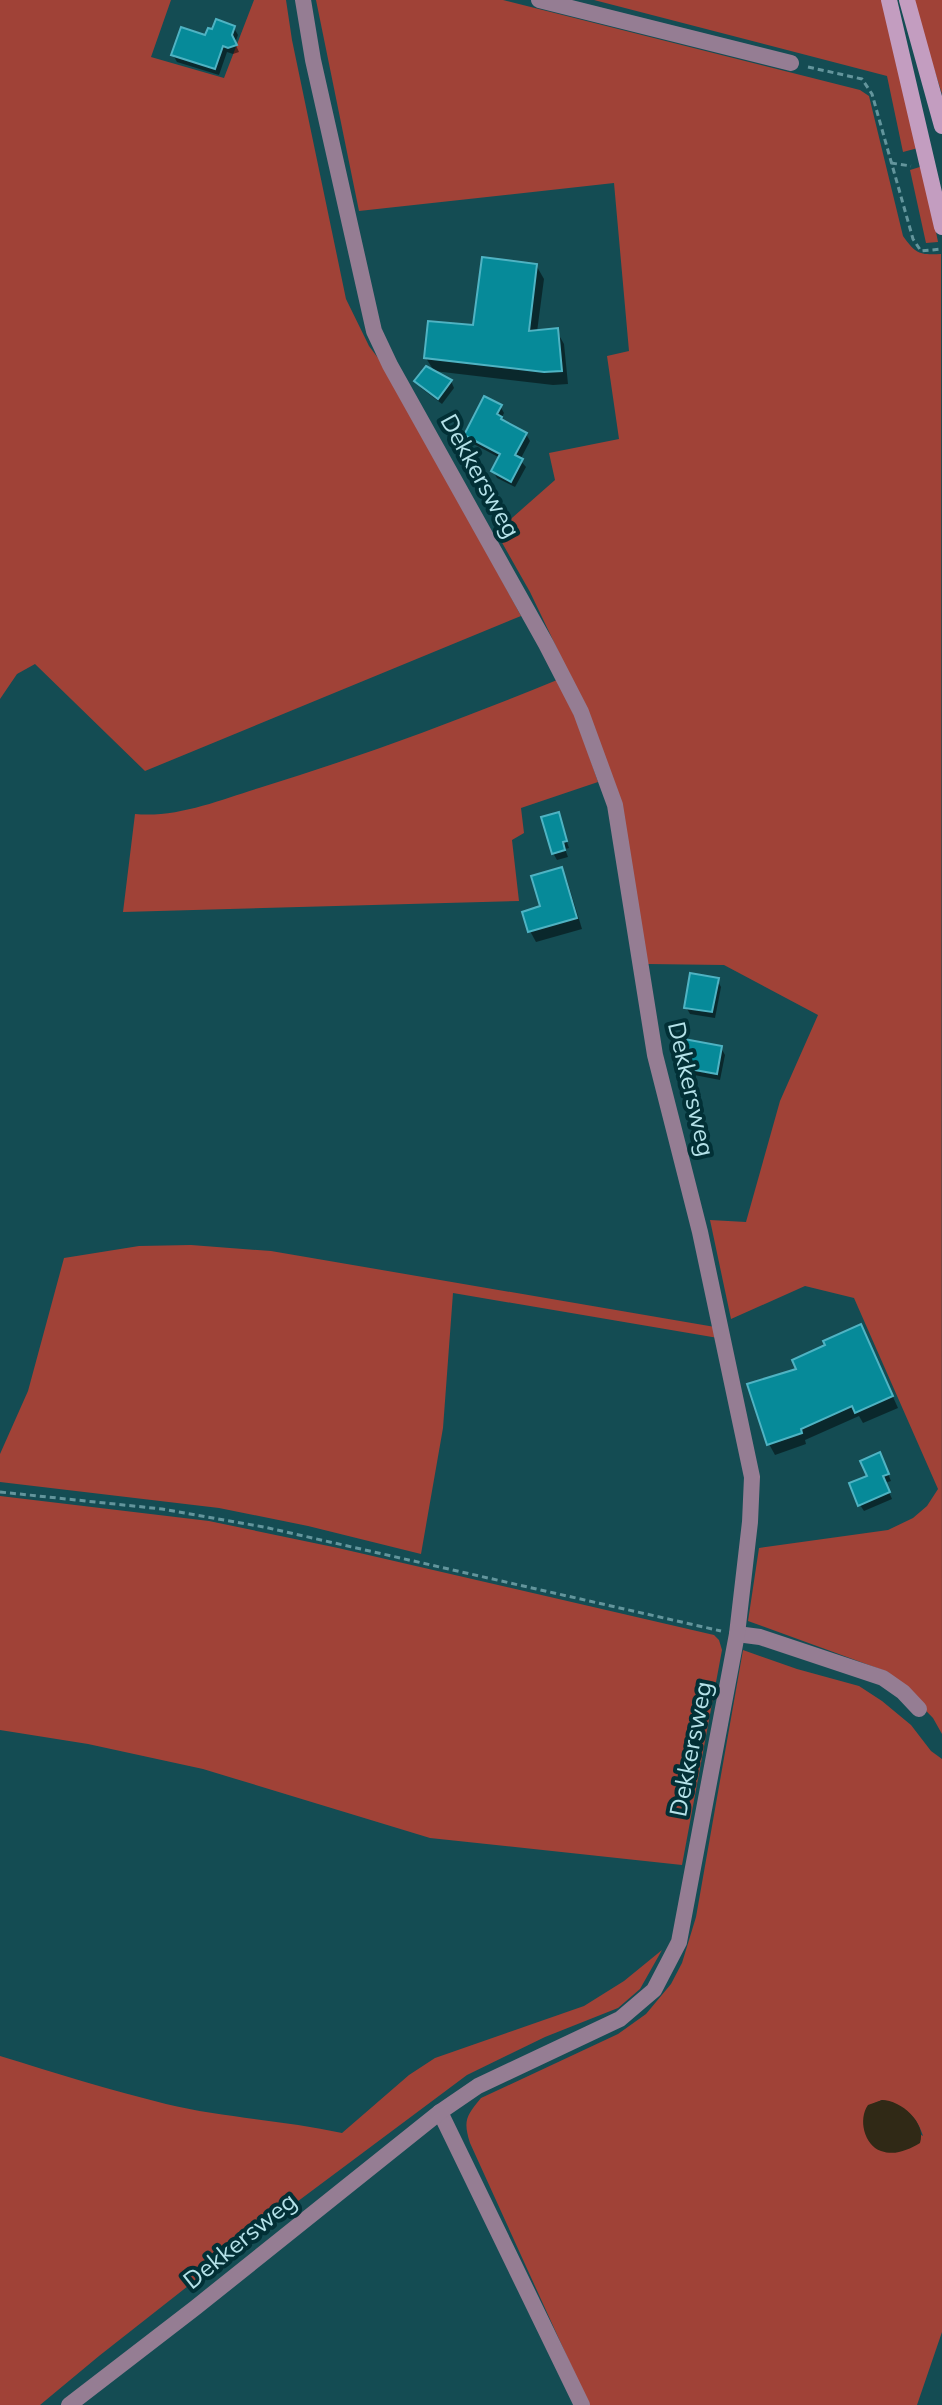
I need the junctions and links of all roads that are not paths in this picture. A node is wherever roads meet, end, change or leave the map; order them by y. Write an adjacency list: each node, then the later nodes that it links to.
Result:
1 (303, 0): 9 (street, Dekkersweg)
2 (539, 0): 5 (street)
3 (889, 0): 7 (main road)
4 (907, 0): 6 (main road)
5 (791, 63)
6 (942, 126)
7 (940, 204): 8 (main road)
8 (942, 227)
9 (737, 1634): 10 (street); 11 (street, Dekkersweg)
10 (919, 1709)
11 (440, 2112): 12 (street, Dekkersweg); 13 (street)
12 (69, 2405)
13 (582, 2405)

